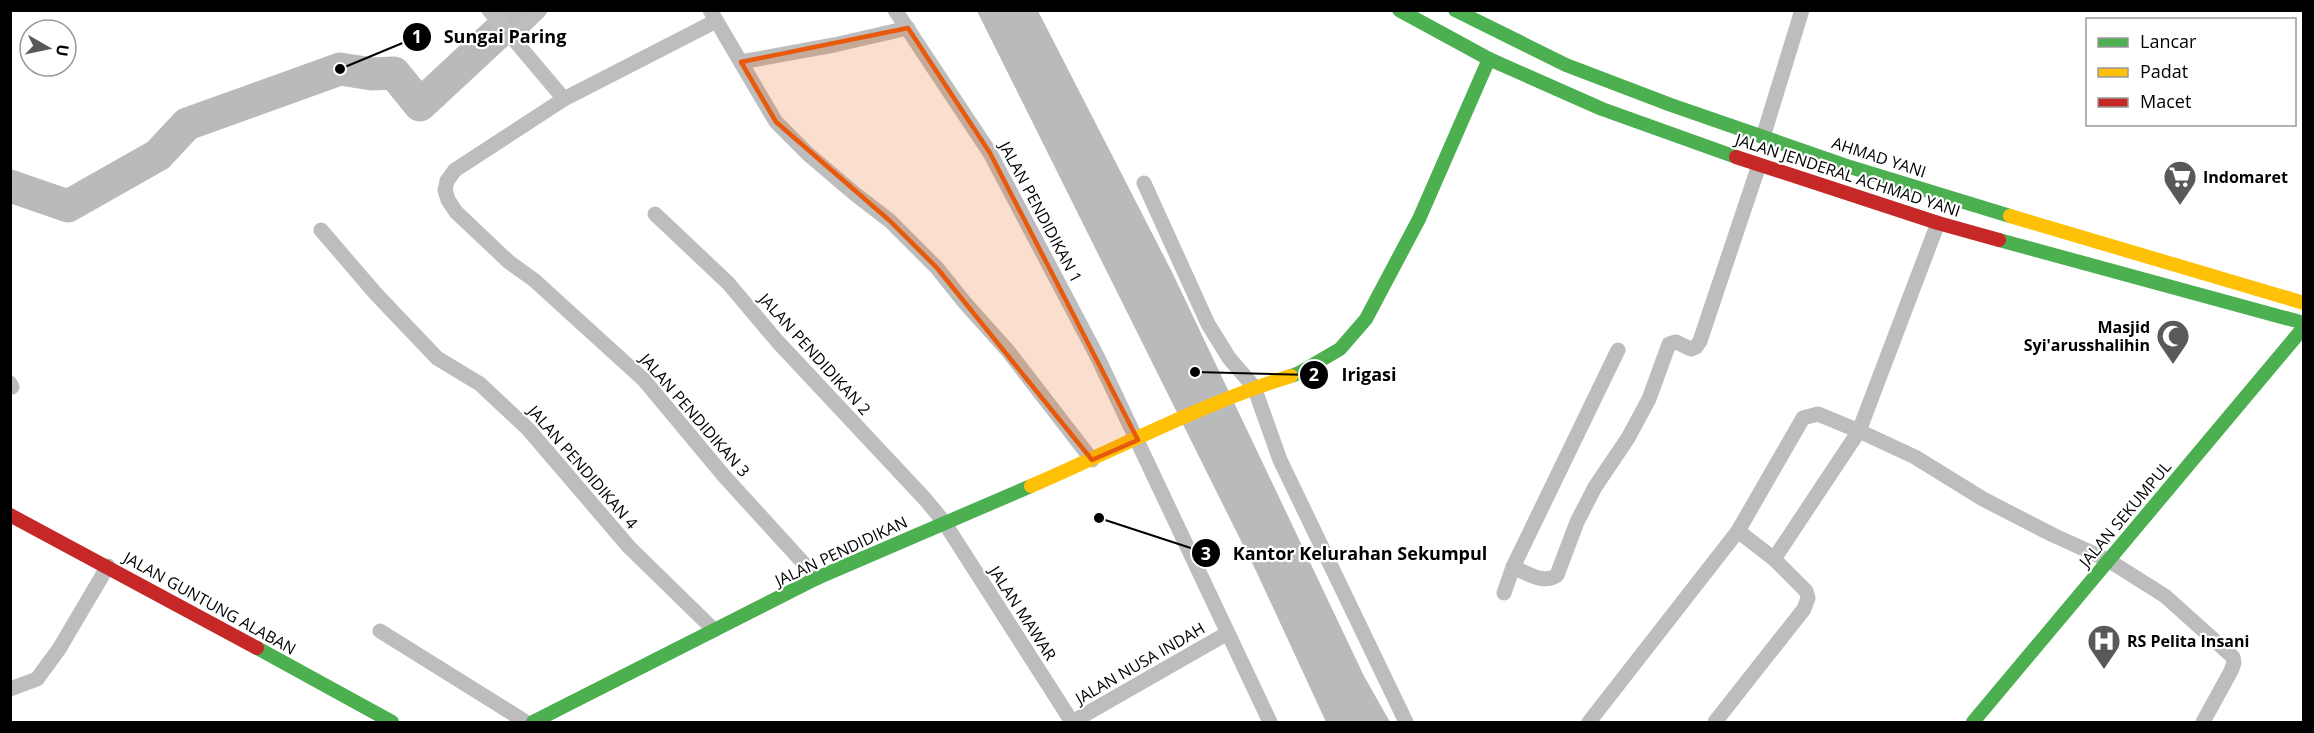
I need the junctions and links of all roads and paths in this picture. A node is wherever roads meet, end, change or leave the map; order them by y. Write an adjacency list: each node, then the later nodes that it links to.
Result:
1 (540, 10): 9 (street)
2 (896, 10): 8 (street, JALAN PENDIDIKAN 1)
3 (1400, 10): 10 (main road, JALAN JENDERAL ACHMAD YANI)
4 (1455, 10): 13 (main road, AHMAD YANI)
5 (1802, 10): 13 (street)
6 (490, 11): 9 (street)
7 (713, 16): 11 (street); 12 (street)
8 (908, 28): 11 (street); 24 (street, JALAN PENDIDIKAN 1)
9 (507, 31): 12 (street)
10 (1489, 59): 14 (main road, JALAN JENDERAL ACHMAD YANI); 22 (main road, JALAN PENDIDIKAN)
11 (741, 62): 25 (street)
12 (564, 99): 33 (street, JALAN PENDIDIKAN 3)
13 (1762, 137): 19 (main road, AHMAD YANI)
14 (1759, 165): 17 (main road, JALAN JENDERAL ACHMAD YANI); 32 (street)
15 (1144, 183): 22 (street)
16 (656, 214): 27 (street, JALAN PENDIDIKAN 2)
17 (1938, 223): 20 (main road, JALAN JENDERAL ACHMAD YANI); 23 (street)
18 (321, 230): 35 (street, JALAN PENDIDIKAN 4)
19 (2304, 303)
20 (2304, 325): 30 (main road, JALAN SEKUMPUL)
21 (1618, 350): 32 (street)
22 (1254, 387): 24 (main road, JALAN PENDIDIKAN); 44 (street)
23 (1859, 430): 28 (street); 29 (street); 30 (street)
24 (1138, 440): 25 (main road, JALAN PENDIDIKAN); 37 (street, JALAN PENDIDIKAN 1)
25 (1092, 460): 27 (main road, JALAN PENDIDIKAN)
26 (10, 515): 31 (main road, JALAN GUNTUNG ALABAN)
27 (944, 522): 33 (main road, JALAN PENDIDIKAN); 39 (street, JALAN MAWAR)
28 (1738, 531): 29 (street); 45 (street)
29 (1774, 559): 46 (street)
30 (2108, 560): 47 (main road, JALAN SEKUMPUL); 48 (street)
31 (108, 566): 38 (street); 40 (main road, JALAN GUNTUNG ALABAN)
32 (1513, 567): 34 (street)
33 (818, 578): 35 (main road, JALAN PENDIDIKAN)
34 (1504, 593)
35 (714, 630): 42 (main road, JALAN PENDIDIKAN)
36 (380, 631): 41 (street)
37 (1226, 634): 39 (street, JALAN NUSA INDAH); 43 (street, JALAN PENDIDIKAN 1)
38 (10, 689)
39 (1072, 722)
40 (392, 723)
41 (526, 723)
42 (533, 723)
43 (1269, 723)
44 (1406, 723)
45 (1589, 723)
46 (1715, 723)
47 (1973, 723)
48 (2203, 723)

